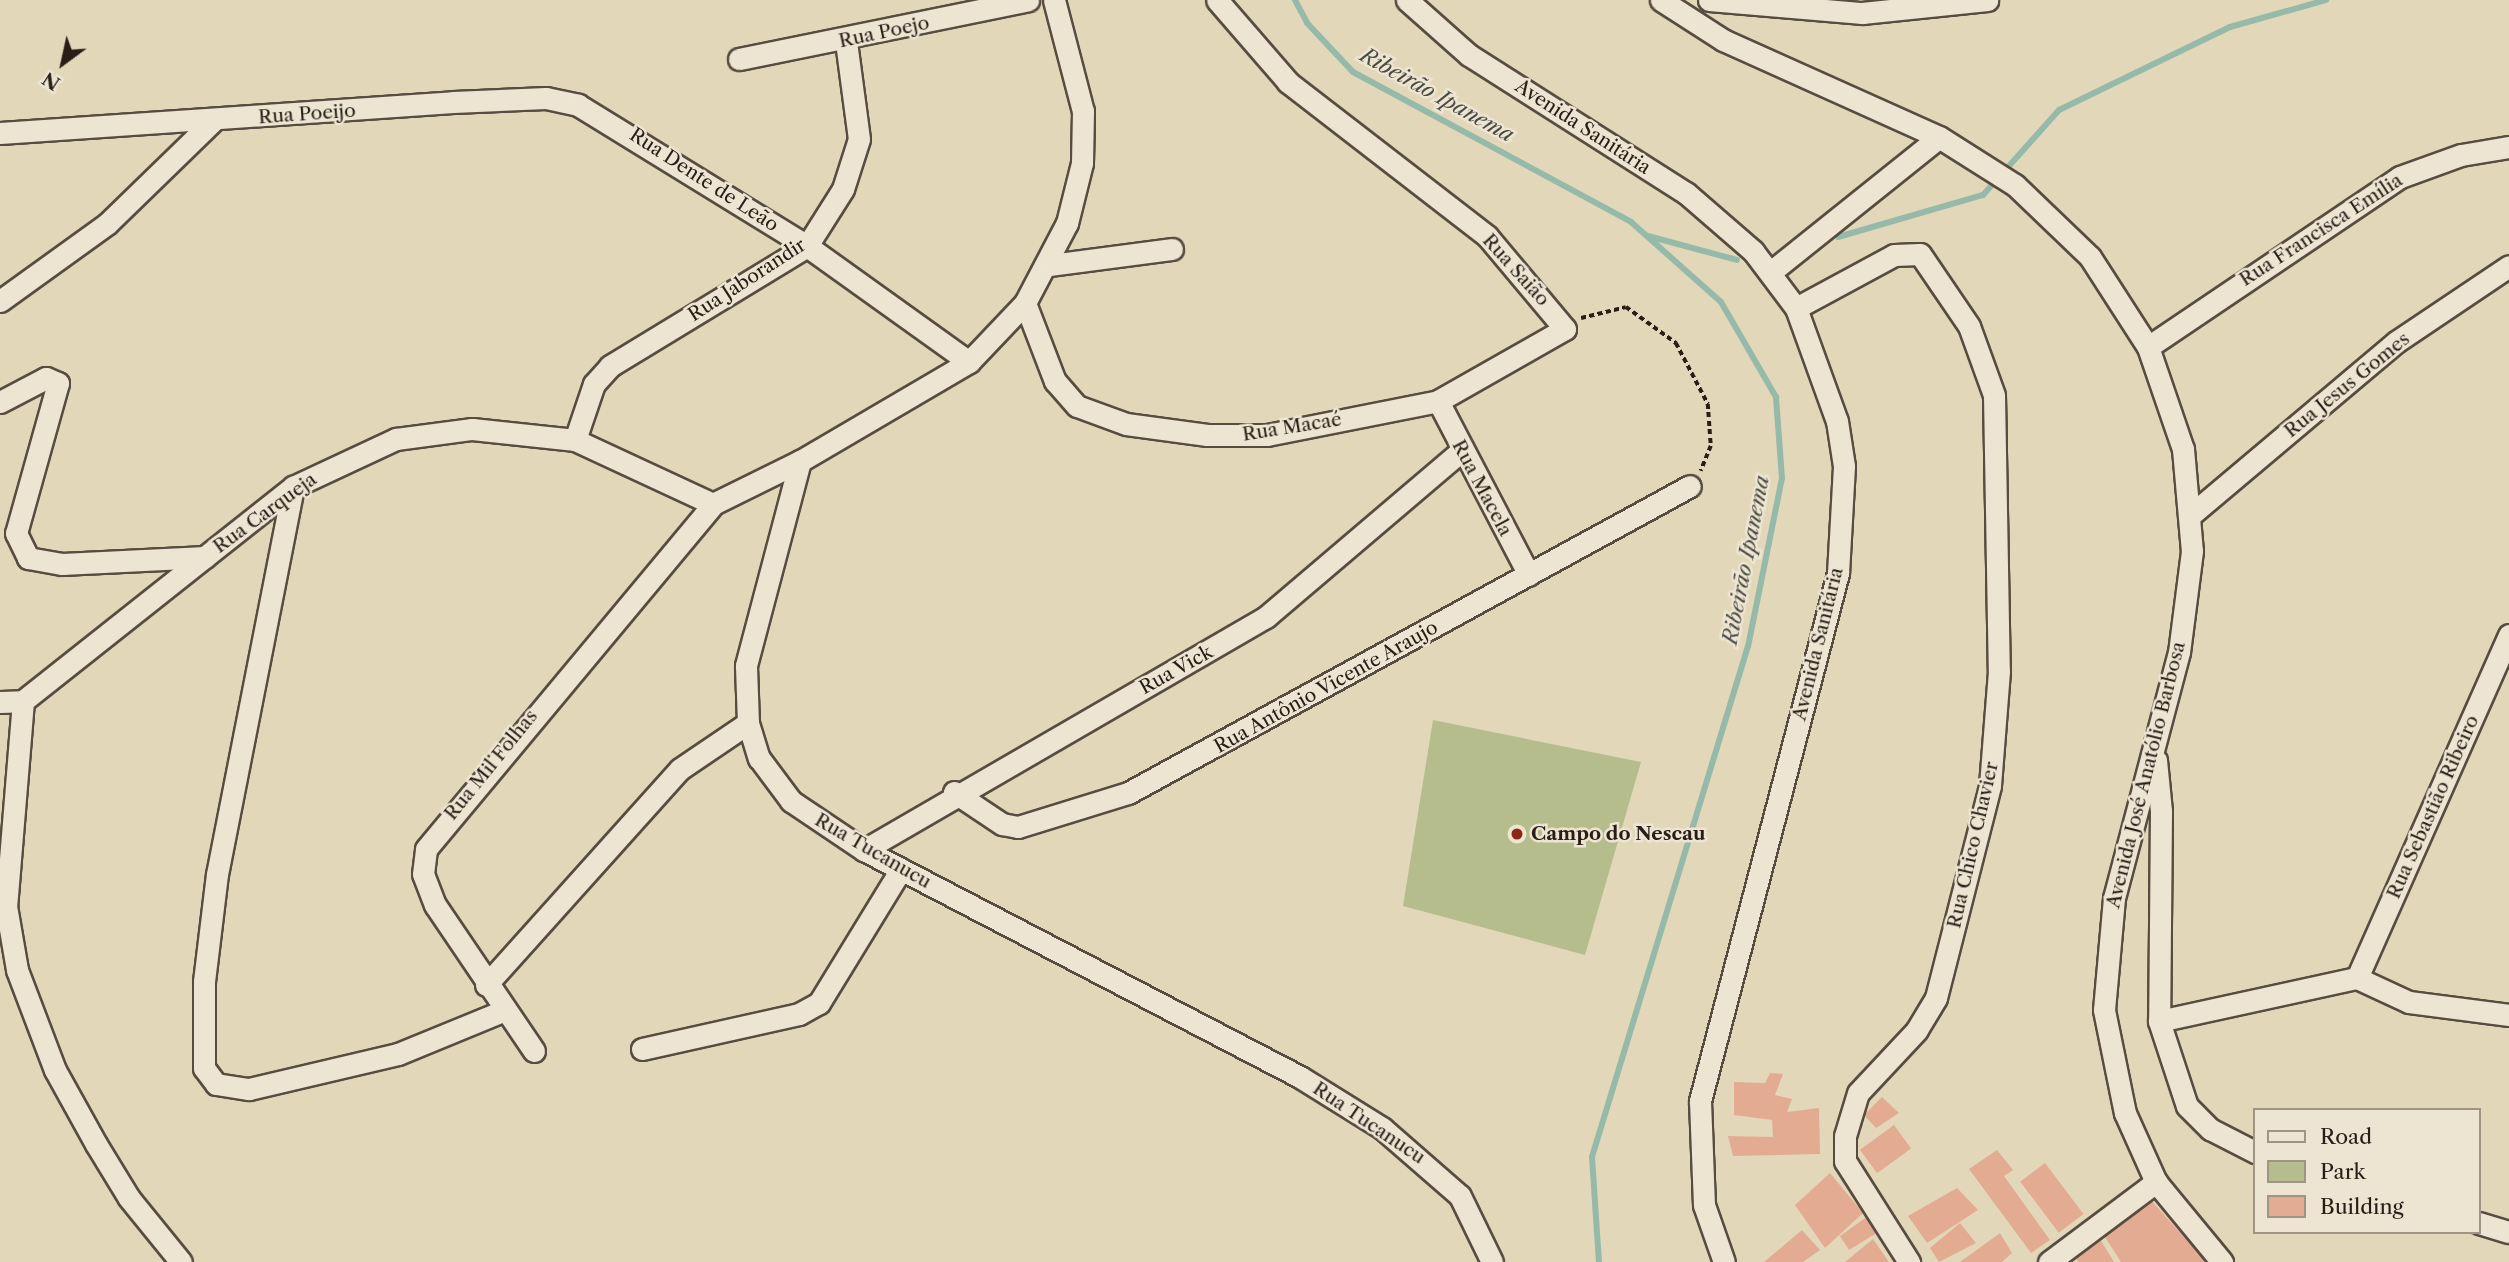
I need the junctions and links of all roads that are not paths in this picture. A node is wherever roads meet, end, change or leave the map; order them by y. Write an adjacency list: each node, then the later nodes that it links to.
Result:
1 (1028, 0): 8 (street, Rua Poejo)
2 (1054, 0): 17 (street)
3 (1217, 0): 23 (street, Rua Saião)
4 (1407, 0): 19 (street, Avenida Sanitária)
5 (1661, 0): 13 (street)
6 (1709, 0): 7 (street)
7 (1987, 0)
8 (846, 41): 9 (street, Rua Poejo); 15 (street, Rua Jaborandir)
9 (739, 59)
10 (214, 120): 11 (street, Rua Poeijo); 12 (street, Rua Poeijo); 20 (street)
11 (611, 120): 15 (street, Rua Dente de Leão)
12 (0, 133)
13 (1939, 137): 19 (street); 24 (street, Avenida José Anatólio Barbosa)
14 (2509, 147): 24 (street, Rua Francisca Emília)
15 (807, 246): 25 (street, Rua Dente de Leão); 28 (street, Rua Jaborandir)
16 (1172, 249): 17 (street)
17 (1051, 265): 21 (street)
18 (2509, 266): 34 (street, Rua Jesus Gomes)
19 (1772, 271): 22 (street, Avenida Sanitária)
20 (0, 301)
21 (1025, 303): 25 (street); 26 (street, Rua Macaé)
22 (1796, 308): 58 (street, Avenida Sanitária); 59 (street, Rua Chico Chavier)
23 (1565, 329): 26 (street, Rua Macaé)
24 (2148, 347): 34 (street, Avenida José Anatólio Barbosa)
25 (969, 362): 30 (street)
26 (1438, 401): 29 (street, Rua Macela)
27 (0, 402): 35 (street)
28 (575, 440): 32 (street, Rua Carqueja); 33 (street, Rua Carqueja)
29 (1461, 451): 36 (street, Rua Macela); 42 (street, Rua Vick)
30 (800, 461): 33 (street); 40 (street, Rua Tucanucu)
31 (1690, 486): 36 (street, Rua Antônio Vicente Araujo)
32 (293, 487): 35 (street, Rua Carqueja); 47 (street)
33 (713, 504): 46 (street, Rua Mil Folhas)
34 (2193, 513): 41 (street, Avenida José Anatólio Barbosa)
35 (205, 558): 38 (street, Rua Carqueja)
36 (1529, 575): 42 (street, Rua Antônio Vicente Araujo)
37 (2509, 635): 45 (street, Rua Sebastião Ribeiro)
38 (23, 701): 39 (street); 56 (street)
39 (0, 702)
40 (748, 723): 43 (street, Rua Tucanucu); 46 (street)
41 (2154, 754): 49 (street); 53 (street, Avenida José Anatólio Barbosa)
42 (954, 792): 43 (street, Rua Vick)
43 (864, 850): 44 (street, Rua Tucanucu)
44 (901, 869): 50 (street); 57 (street, Rua Tucanucu)
45 (2357, 978): 48 (street); 49 (street)
46 (486, 985): 47 (street, Rua Mil Folhas)
47 (503, 1011): 51 (street, Rua Mil Folhas)
48 (2509, 1015)
49 (2159, 1021): 52 (street)
50 (642, 1049)
51 (534, 1051)
52 (2254, 1151)
53 (2156, 1182): 60 (street); 61 (street, Avenida José Anatólio Barbosa)
54 (2481, 1224): 55 (street)
55 (2509, 1232)
56 (181, 1262)
57 (1492, 1262)
58 (1724, 1262)
59 (1909, 1262)
60 (2049, 1262)
61 (2222, 1262)

